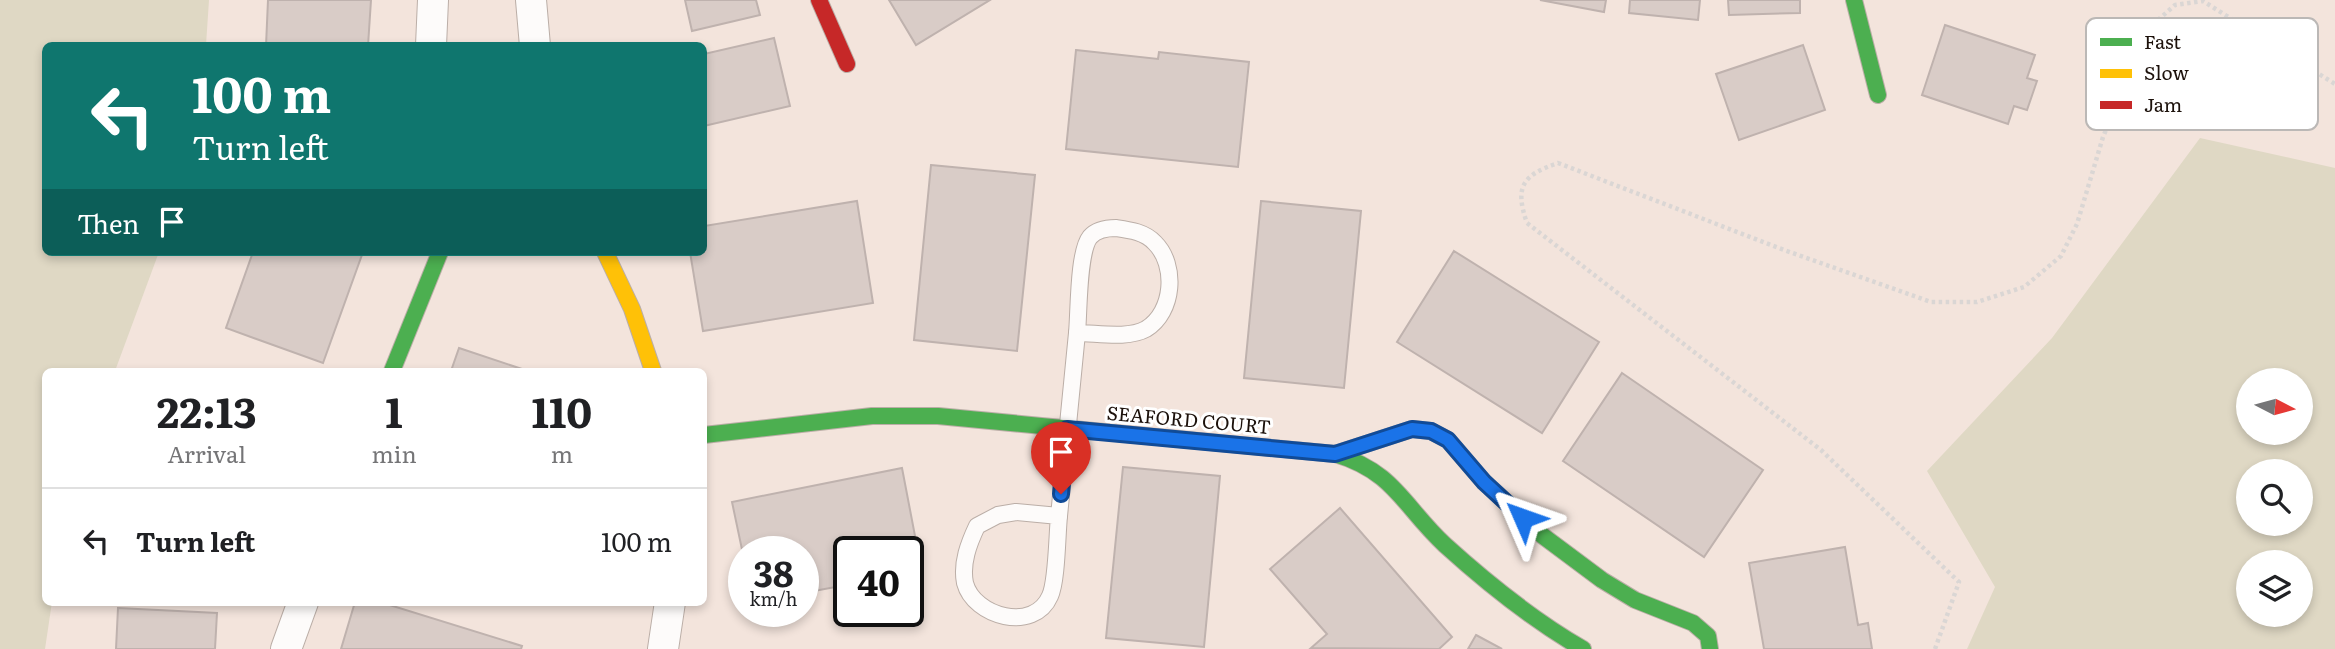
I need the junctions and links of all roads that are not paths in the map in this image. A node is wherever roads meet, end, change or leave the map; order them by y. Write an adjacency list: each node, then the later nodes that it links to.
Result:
1 (433, 0): 5 (street)
2 (531, 0): 6 (street)
3 (819, 0): 7 (street)
4 (1854, 0): 8 (street)
5 (431, 42)
6 (535, 42)
7 (847, 64)
8 (1878, 95)
9 (438, 256): 12 (street)
10 (607, 256): 13 (street)
11 (1077, 332): 11 (lane); 14 (lane)
12 (393, 368)
13 (652, 368)
14 (1067, 429): 15 (street, SEAFORD COURT); 16 (street, SEAFORD COURT); 17 (lane)
15 (707, 435)
16 (1335, 454): 22 (street, SEAFORD COURT); 23 (street, SEAFORD COURT)
17 (1059, 516): 17 (lane)
18 (302, 606): 20 (street)
19 (669, 606): 21 (street)
20 (286, 649)
21 (663, 649)
22 (1583, 649)
23 (1710, 649)

